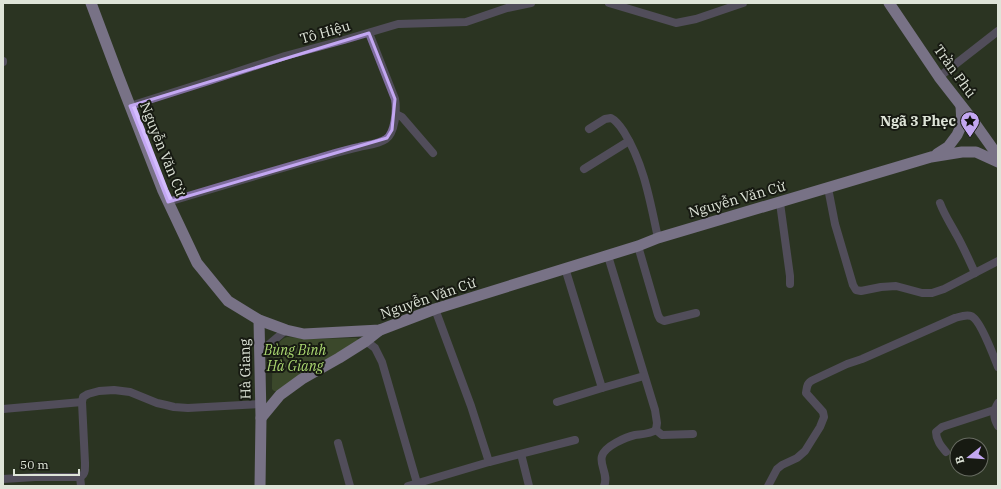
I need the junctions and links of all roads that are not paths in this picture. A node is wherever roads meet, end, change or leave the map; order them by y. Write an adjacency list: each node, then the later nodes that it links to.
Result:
1 (91, 3): 9 (highway, Nguyễn Văn Cừ)
2 (531, 3): 7 (street, Tô Hiệu)
3 (609, 3): 4 (street)
4 (743, 3)
5 (890, 3): 8 (highway, Trần Phú)
6 (998, 31): 8 (street)
7 (369, 33): 9 (street, Tô Hiệu); 11 (street)
8 (940, 77): 10 (highway, Trần Phú)
9 (130, 106): 20 (highway, Nguyễn Văn Cừ)
10 (961, 106): 15 (highway, Trần Phú); 16 (highway, Nguyễn Văn Cừ)
11 (396, 114): 14 (street); 20 (street)
12 (589, 129): 13 (street)
13 (630, 140): 18 (street); 23 (street)
14 (433, 153)
15 (998, 156)
16 (931, 158): 17 (highway, Nguyễn Văn Cừ); 19 (highway, Nguyễn Văn Cừ)
17 (998, 162)
18 (584, 169)
19 (828, 188): 21 (highway, Nguyễn Văn Cừ); 28 (street)
20 (168, 202): 32 (highway, Nguyễn Văn Cừ)
21 (780, 203): 23 (highway, Nguyễn Văn Cừ); 29 (street)
22 (940, 203): 28 (street)
23 (658, 238): 24 (highway, Nguyễn Văn Cừ)
24 (638, 246): 25 (highway, Nguyễn Văn Cừ); 31 (street)
25 (608, 256): 27 (highway, Nguyễn Văn Cừ); 39 (street)
26 (998, 261): 28 (street)
27 (565, 268): 30 (highway, Nguyễn Văn Cừ); 40 (street)
28 (975, 273)
29 (790, 284)
30 (435, 310): 34 (highway, Nguyễn Văn Cừ); 54 (street)
31 (696, 313)
32 (259, 320): 33 (highway, Nguyễn Văn Cừ); 37 (highway, Hà Giang)
33 (286, 330): 34 (highway, Nguyễn Văn Cừ); 37 (street)
34 (380, 330): 35 (highway, Hà Giang)
35 (366, 341): 46 (highway, Hà Giang); 57 (street)
36 (995, 351): 38 (street); 64 (street)
37 (260, 352): 43 (highway, Hà Giang)
38 (998, 367)
39 (644, 376): 40 (street); 48 (street)
40 (602, 388): 42 (street)
41 (82, 402): 43 (street); 45 (street); 55 (street)
42 (557, 402)
43 (260, 404): 46 (highway, Hà Giang)
44 (996, 407): 47 (street); 52 (street)
45 (3, 409)
46 (261, 418): 59 (highway, Hà Giang)
47 (998, 425)
48 (656, 430): 49 (street); 63 (street)
49 (693, 434)
50 (575, 440): 53 (street)
51 (338, 443): 60 (street)
52 (946, 452)
53 (521, 454): 54 (street); 62 (street)
54 (489, 462): 57 (street)
55 (80, 476): 56 (street); 58 (street)
56 (3, 479)
57 (417, 483): 61 (street)
58 (81, 486)
59 (260, 486)
60 (350, 486)
61 (408, 486)
62 (530, 486)
63 (604, 486)
64 (768, 486)

